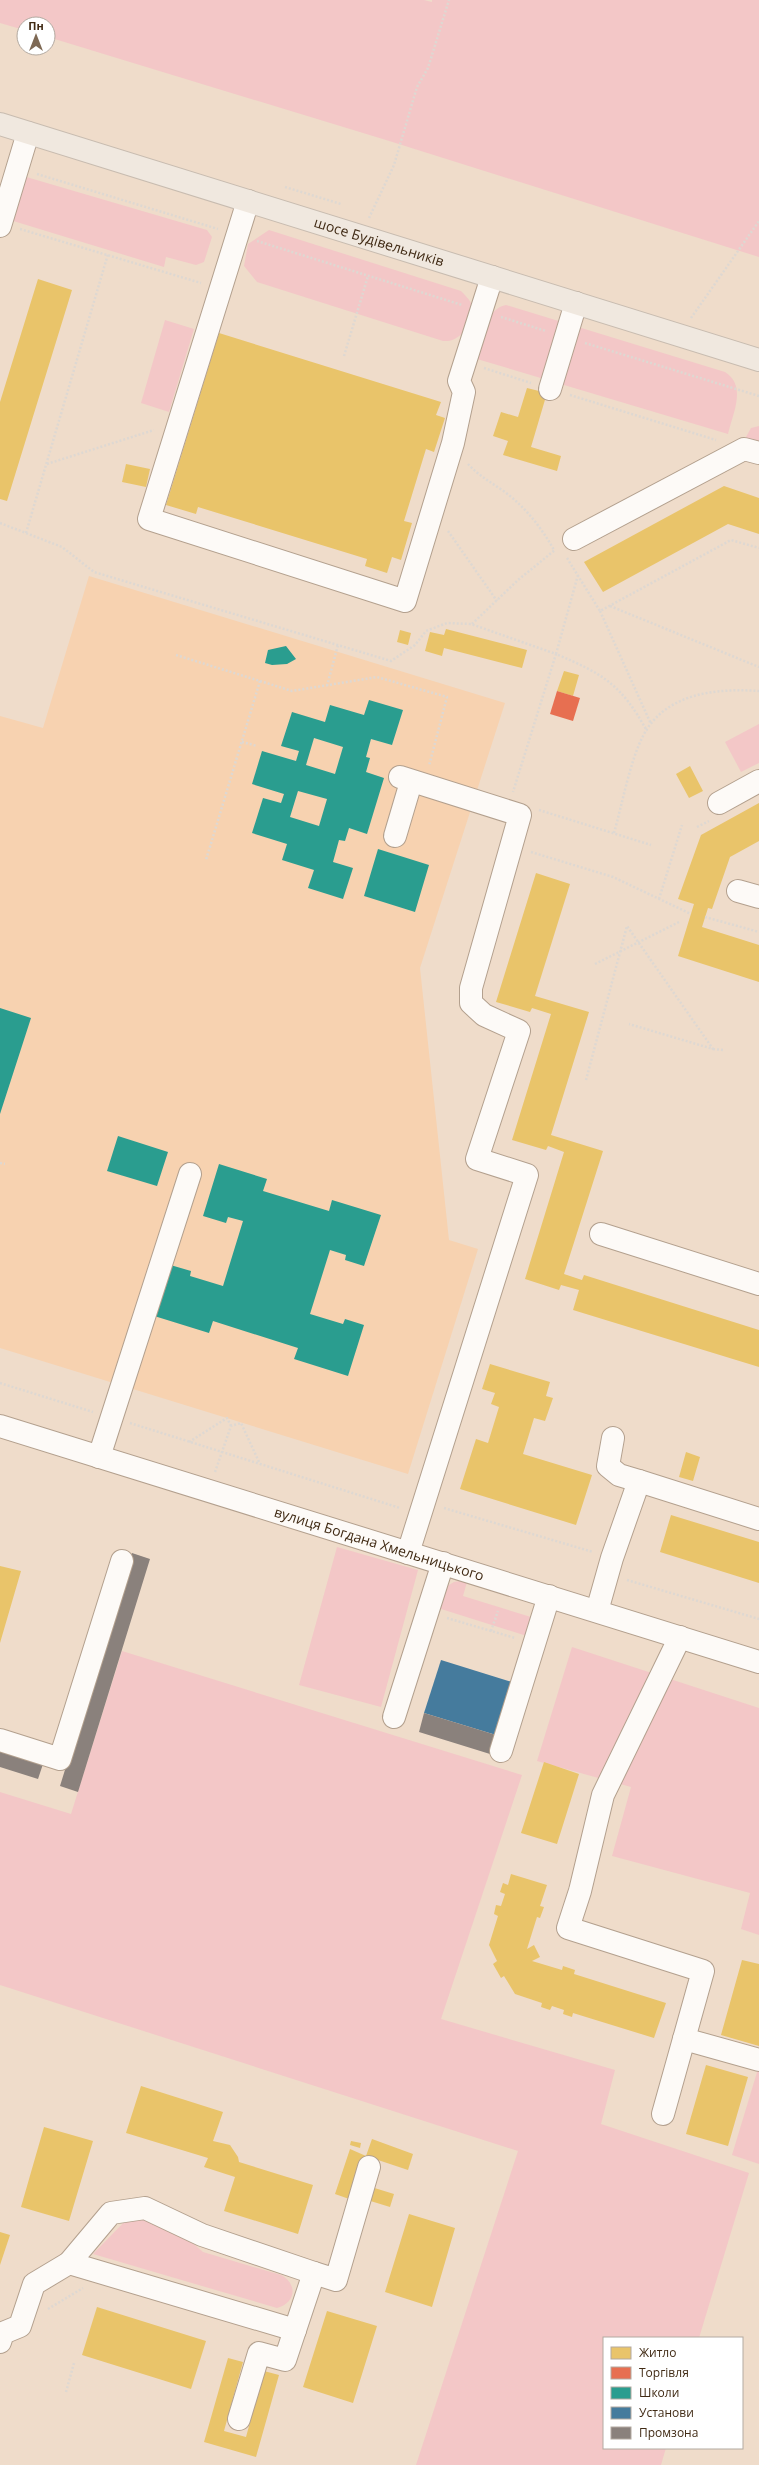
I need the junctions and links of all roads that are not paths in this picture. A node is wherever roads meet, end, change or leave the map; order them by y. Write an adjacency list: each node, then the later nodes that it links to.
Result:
1 (0, 124): 2 (main road, шосе Будівельників)
2 (28, 133): 3 (main road, шосе Будівельників); 4 (street)
3 (248, 201): 5 (main road, шосе Будівельників); 5 (street)
4 (1, 224)
5 (492, 277): 6 (main road, шосе Будівельників)
6 (576, 303): 7 (main road, шосе Будівельників); 8 (street)
7 (759, 360)
8 (550, 389)
9 (759, 454): 10 (street)
10 (574, 546)
11 (759, 781): 12 (street)
12 (719, 802)
13 (395, 836): 24 (street)
14 (738, 891): 15 (street)
15 (759, 897)
16 (190, 1174): 21 (street)
17 (602, 1234): 18 (street)
18 (759, 1284)
19 (0, 1426): 21 (street, вулиця Богдана Хмельницького)
20 (614, 1438): 22 (street)
21 (99, 1456): 24 (street, вулиця Богдана Хмельницького)
22 (639, 1482): 23 (street); 28 (street)
23 (759, 1519)
24 (408, 1552): 26 (street, вулиця Богдана Хмельницького)
25 (122, 1561): 32 (street)
26 (443, 1563): 27 (street, вулиця Богдана Хмельницького); 31 (street)
27 (549, 1596): 28 (street, вулиця Богдана Хмельницького); 33 (street)
28 (597, 1611): 29 (street, вулиця Богдана Хмельницького)
29 (680, 1637): 30 (street, вулиця Богдана Хмельницького); 34 (street)
30 (759, 1662)
31 (394, 1717)
32 (0, 1740)
33 (501, 1751)
34 (684, 2039): 35 (street); 36 (street)
35 (759, 2060)
36 (663, 2114)
37 (369, 2167): 39 (street)
38 (69, 2263): 39 (street); 40 (street); 41 (street)
39 (314, 2273): 40 (street)
40 (295, 2330): 42 (street)
41 (0, 2342)
42 (239, 2419)

